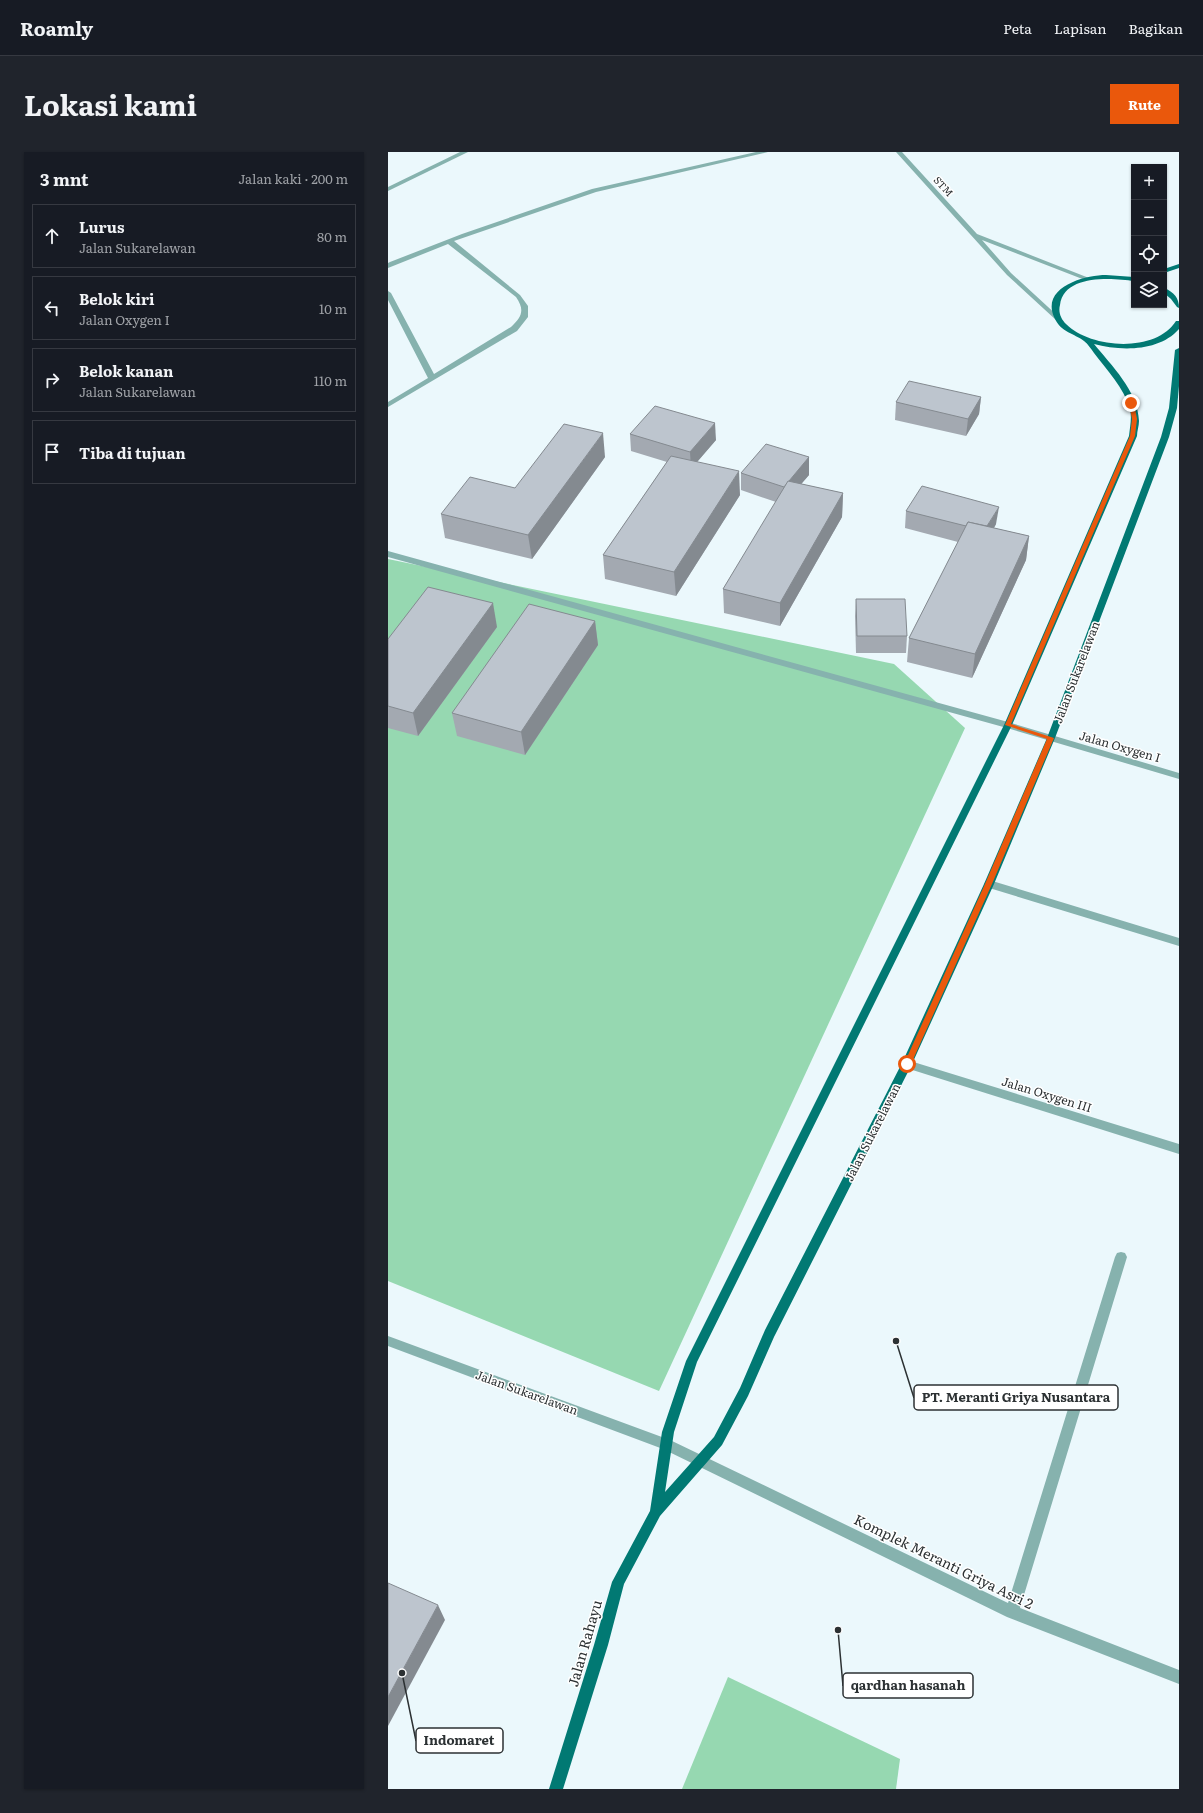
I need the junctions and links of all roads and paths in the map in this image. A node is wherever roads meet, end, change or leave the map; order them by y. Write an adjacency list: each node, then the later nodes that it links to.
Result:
1 (465, 152): 4 (street)
2 (765, 152): 6 (street)
3 (898, 152): 5 (street, STM)
4 (388, 189)
5 (974, 234): 10 (street); 16 (street, STM)
6 (449, 241): 7 (street); 20 (street)
7 (388, 266)
8 (1179, 266): 9 (main road)
9 (1167, 270)
10 (1087, 279): 11 (main road); 16 (main road)
11 (1131, 279)
12 (1167, 292): 14 (main road)
13 (388, 293): 20 (street)
14 (1177, 297): 15 (main road)
15 (1179, 306)
16 (1058, 319): 18 (main road)
17 (1179, 323): 18 (main road)
18 (1086, 339): 23 (main road)
19 (1179, 351): 24 (main road, Jalan Sukarelawan)
20 (432, 378): 21 (street)
21 (388, 405)
22 (388, 554): 23 (street, Jalan Oxygen I)
23 (1008, 725): 24 (street, Jalan Oxygen I); 32 (main road)
24 (1051, 738): 25 (street, Jalan Oxygen I); 26 (main road, Jalan Sukarelawan)
25 (1179, 776)
26 (988, 884): 27 (street); 28 (main road, Jalan Sukarelawan)
27 (1179, 942)
28 (907, 1064): 29 (street, Jalan Oxygen III); 33 (main road, Jalan Sukarelawan)
29 (1179, 1149)
30 (1121, 1257): 35 (street)
31 (388, 1341): 32 (street, Jalan Sukarelawan)
32 (666, 1444): 33 (street, Jalan Sukarelawan); 34 (main road)
33 (702, 1460): 34 (main road, Jalan Sukarelawan); 35 (street, Komplek Meranti Griya Asri 2)
34 (656, 1512): 37 (main road, Jalan Rahayu)
35 (1012, 1612): 36 (street, Komplek Meranti Griya Asri 2)
36 (1179, 1676)
37 (556, 1789)

